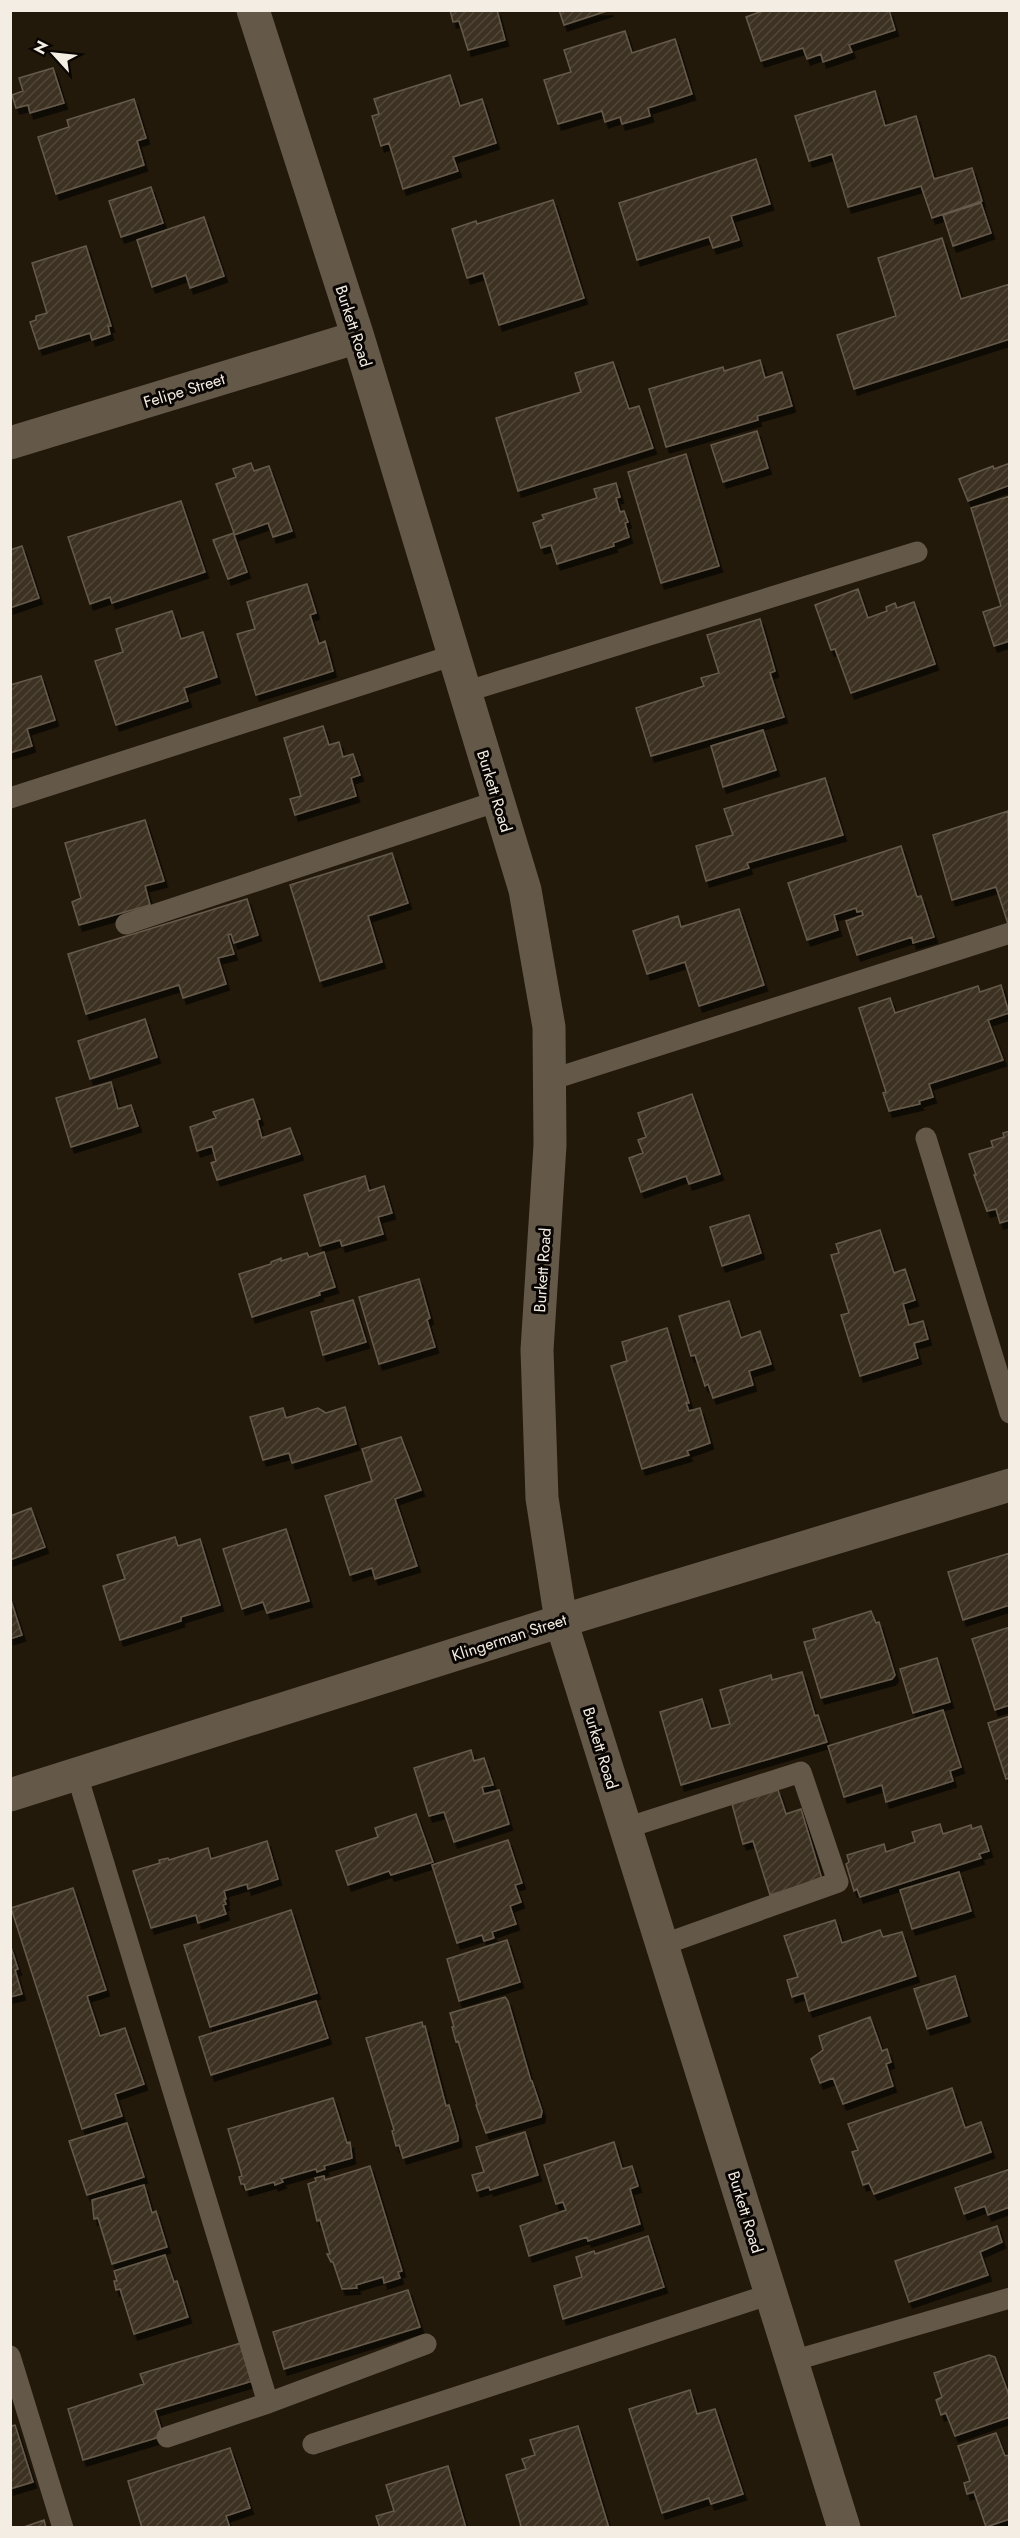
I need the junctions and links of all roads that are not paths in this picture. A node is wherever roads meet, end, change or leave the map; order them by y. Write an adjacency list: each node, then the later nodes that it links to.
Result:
1 (253, 10): 2 (street, Burkett Road)
2 (358, 337): 3 (street, Felipe Street); 5 (street, Burkett Road)
3 (10, 443)
4 (917, 552): 6 (lane)
5 (454, 655): 6 (street, Burkett Road); 7 (lane)
6 (465, 692): 8 (street, Burkett Road)
7 (10, 798)
8 (498, 801): 9 (lane); 11 (street, Burkett Road)
9 (126, 924)
10 (1010, 933): 11 (lane)
11 (550, 1080): 15 (street, Burkett Road)
12 (926, 1138): 13 (lane)
13 (1010, 1413)
14 (1010, 1485): 15 (street, Klingerman Street)
15 (561, 1621): 16 (street, Klingerman Street); 18 (street, Burkett Road)
16 (77, 1774): 17 (street, Klingerman Street); 25 (lane)
17 (10, 1795)
18 (626, 1828): 19 (street, Burkett Road); 19 (lane)
19 (662, 1945): 20 (street, Burkett Road)
20 (771, 2294): 24 (street, Burkett Road); 27 (lane)
21 (1010, 2298): 24 (lane)
22 (426, 2344): 25 (lane)
23 (10, 2356): 28 (lane)
24 (792, 2361): 29 (street, Burkett Road)
25 (268, 2403): 26 (lane)
26 (167, 2437)
27 (313, 2444)
28 (63, 2528)
29 (844, 2528)

